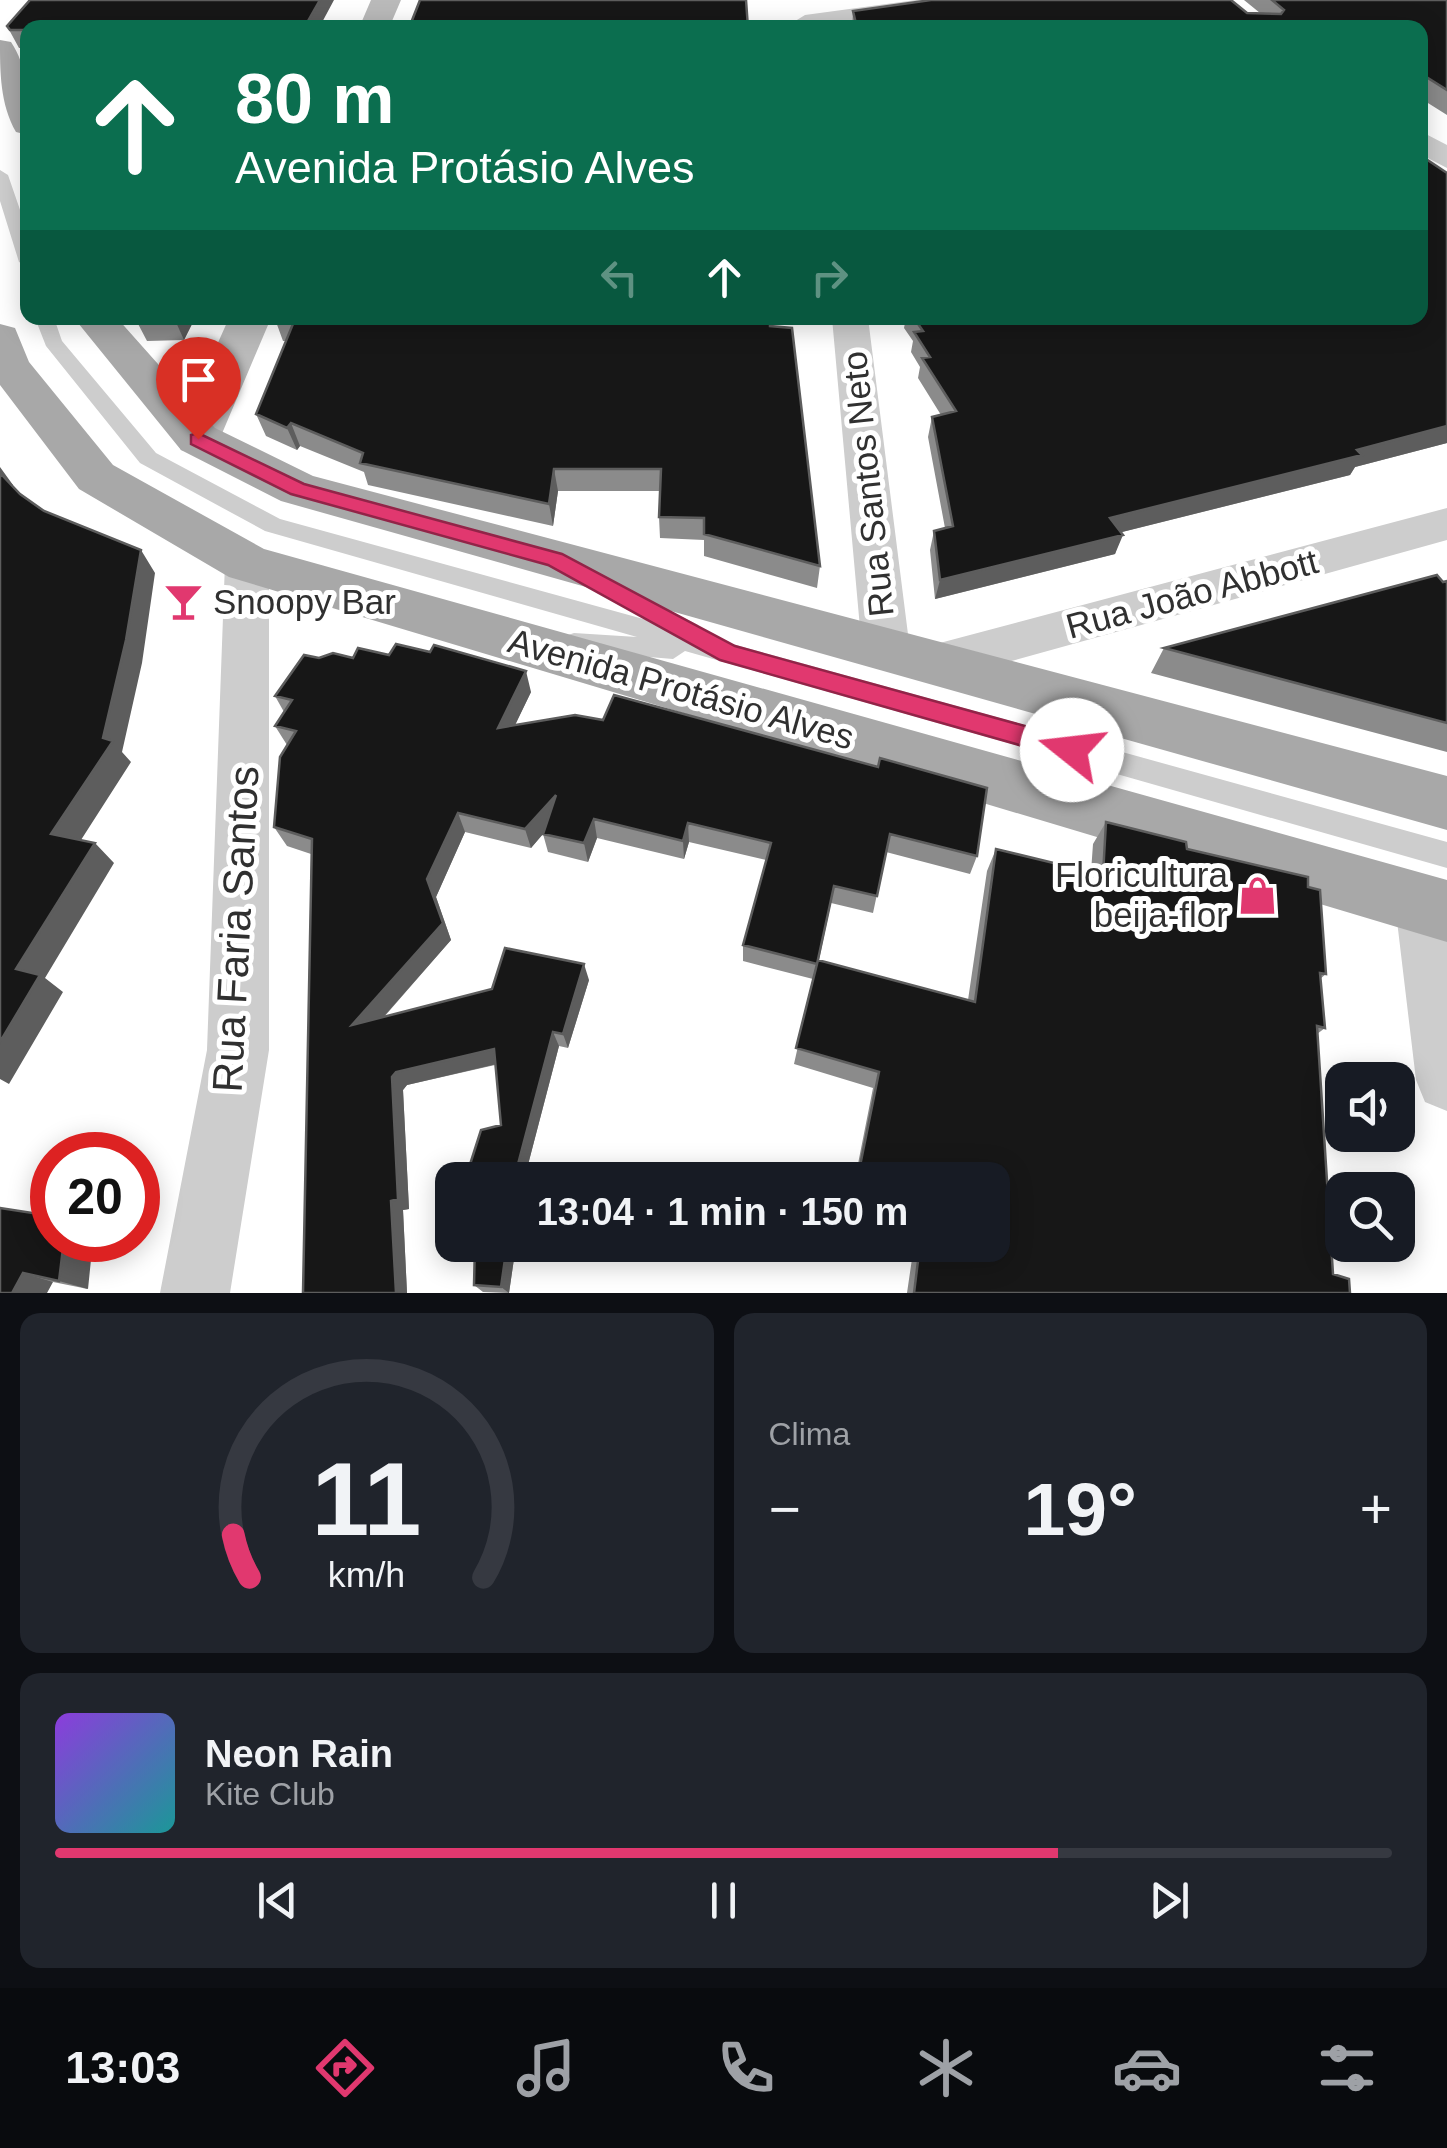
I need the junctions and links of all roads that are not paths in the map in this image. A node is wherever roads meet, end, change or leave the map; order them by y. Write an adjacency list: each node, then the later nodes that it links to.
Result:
1 (971, 0): 2 (street)
2 (803, 17)
3 (0, 49): 4 (main road)
4 (20, 104)
5 (0, 176): 6 (lane)
6 (20, 237)
7 (47, 325): 17 (lane)
8 (101, 325): 12 (main road)
9 (247, 325): 12 (street)
10 (851, 325): 18 (street, Rua Santos Neto)
11 (0, 337): 15 (main road, Avenida Protásio Alves)
12 (198, 439): 14 (main road)
13 (1447, 524): 18 (street, Rua João Abbott)
14 (555, 559): 17 (lane); 18 (main road)
15 (247, 562): 16 (main road, Avenida Protásio Alves); 22 (street, Rua Faria Santos)
16 (506, 638): 17 (lane); 20 (main road, Avenida Protásio Alves)
17 (728, 653): 20 (lane)
18 (911, 656): 19 (main road)
19 (1447, 803)
20 (1439, 890): 21 (street)
21 (1447, 1080)
22 (195, 1293)

